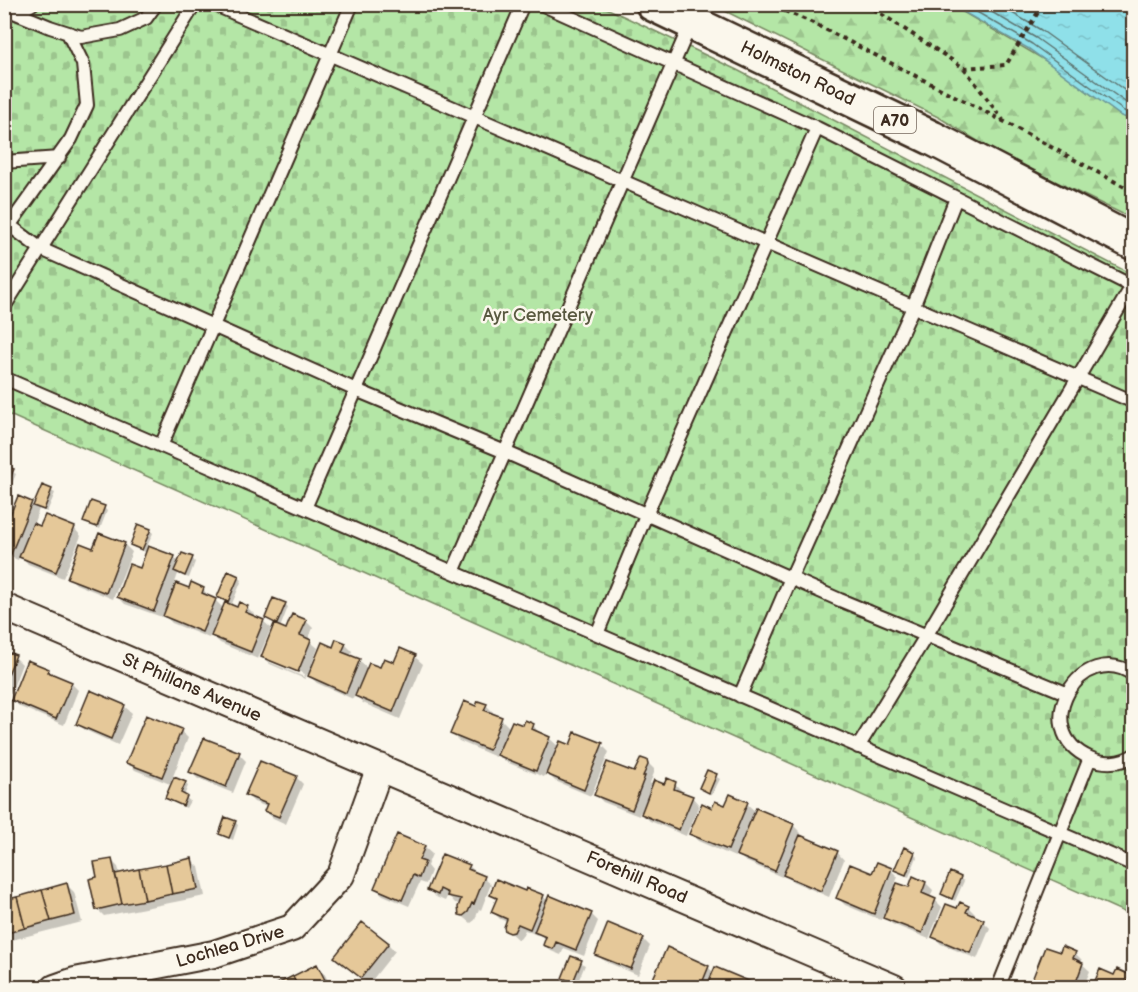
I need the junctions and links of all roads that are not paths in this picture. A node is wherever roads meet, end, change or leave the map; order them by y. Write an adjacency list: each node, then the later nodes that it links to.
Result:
1 (32, 4): 10 (lane)
2 (156, 4): 12 (lane)
3 (195, 4): 24 (lane)
4 (213, 4): 13 (lane)
5 (352, 4): 13 (lane)
6 (523, 4): 15 (lane)
7 (542, 4): 14 (lane)
8 (653, 4): 11 (main road, Holmston Road / A70)
9 (4, 8): 10 (lane)
10 (17, 13): 12 (lane)
11 (692, 22): 14 (lane); 22 (main road, Holmston Road / A70)
12 (68, 33): 17 (lane)
13 (331, 56): 15 (lane); 28 (lane)
14 (674, 63): 16 (lane); 19 (lane)
15 (475, 118): 19 (lane); 31 (lane)
16 (817, 128): 20 (lane); 23 (lane)
17 (59, 158): 18 (lane); 21 (lane)
18 (4, 162)
19 (622, 182): 23 (lane); 34 (lane)
20 (956, 198): 25 (lane); 27 (lane)
21 (6, 225): 24 (lane)
22 (1134, 243)
23 (767, 244): 27 (lane); 36 (lane)
24 (41, 249): 26 (lane); 28 (lane)
25 (1133, 286): 30 (lane)
26 (4, 307)
27 (913, 308): 30 (lane); 38 (lane)
28 (214, 326): 31 (lane); 33 (lane)
29 (4, 378): 33 (lane)
30 (1077, 378): 32 (lane); 41 (lane)
31 (356, 390): 34 (lane); 35 (lane)
32 (1134, 402)
33 (161, 446): 35 (lane)
34 (505, 452): 36 (lane); 37 (lane)
35 (304, 508): 37 (lane)
36 (646, 515): 38 (lane); 40 (lane)
37 (453, 572): 40 (lane)
38 (791, 578): 41 (lane); 44 (lane)
39 (4, 607): 48 (street, St Phillans Avenue)
40 (597, 634): 44 (lane)
41 (926, 636): 43 (lane); 45 (lane)
42 (1132, 669): 43 (lane)
43 (1066, 693): 47 (lane)
44 (740, 696): 45 (lane)
45 (858, 747): 49 (lane)
46 (1134, 755): 47 (lane)
47 (1090, 758): 49 (lane)
48 (380, 767): 51 (street, Lochlea Drive); 52 (street, Forehill Road)
49 (1061, 833): 50 (lane); 53 (lane)
50 (1134, 865)
51 (55, 987)
52 (894, 987)
53 (998, 987)

